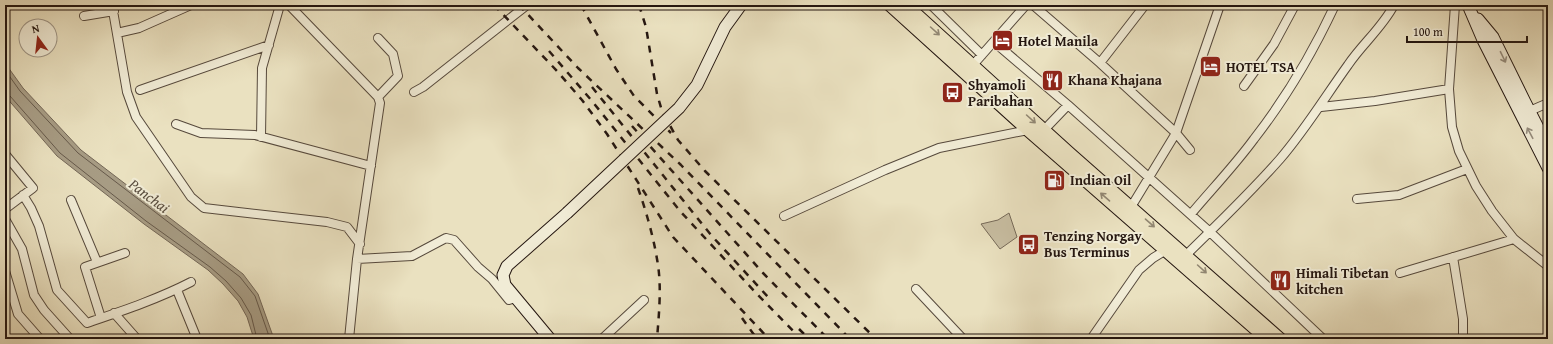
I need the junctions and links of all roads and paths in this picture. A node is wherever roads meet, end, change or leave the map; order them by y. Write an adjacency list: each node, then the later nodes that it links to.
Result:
1 (191, 5): 22 (street)
2 (280, 5): 25 (street)
3 (289, 5): 33 (street)
4 (527, 5): 32 (street)
5 (741, 5): 73 (street, bridge)
6 (890, 5): 28 (main road)
7 (906, 5): 20 (main road)
8 (927, 5): 20 (street)
9 (931, 5): 26 (street)
10 (1026, 5): 24 (street)
11 (1033, 5): 27 (street)
12 (1145, 5): 27 (street)
13 (1220, 5): 41 (street)
14 (1295, 5): 29 (street)
15 (1335, 5): 55 (street)
16 (1394, 5): 36 (street)
17 (1455, 5): 30 (street)
18 (113, 8): 21 (street); 22 (street)
19 (1471, 9): 37 (street)
20 (918, 15): 28 (main road, one-way to 28)
21 (84, 16)
22 (117, 33): 60 (street)
23 (378, 38): 33 (street)
24 (994, 42): 26 (street); 35 (street)
25 (268, 45): 31 (street); 42 (street)
26 (982, 55): 28 (street)
27 (1100, 63): 41 (street)
28 (972, 70): 39 (main road); 40 (main road, one-way to 40)
29 (1244, 86)
30 (1449, 89): 36 (street); 48 (street)
31 (140, 90)
32 (414, 92)
33 (378, 97): 46 (street)
34 (1548, 103): 37 (street)
35 (1068, 105): 40 (street); 49 (street)
36 (1321, 106): 58 (street)
37 (1525, 113): 43 (street); 47 (street, one-way to 37)
38 (176, 124): 42 (street)
39 (1028, 130): 56 (street); 61 (main road, one-way to 39)
40 (1044, 130): 53 (main road)
41 (1176, 133): 44 (street); 49 (street)
42 (261, 137): 46 (street)
43 (1548, 147)
44 (1190, 150)
45 (5, 154): 50 (street)
46 (371, 166): 60 (street)
47 (1548, 168)
48 (1467, 169): 51 (street); 59 (street)
49 (1150, 178): 53 (street); 55 (street)
50 (23, 195): 54 (street); 76 (street)
51 (1357, 199)
52 (71, 200): 66 (street)
53 (1131, 206): 61 (main road, one-way to 61)
54 (5, 209)
55 (1190, 214): 58 (street)
56 (784, 216)
57 (5, 219): 78 (street)
58 (1210, 232): 63 (street); 88 (street)
59 (1514, 239): 64 (street); 67 (street)
60 (360, 244): 65 (street)
61 (1169, 247): 63 (main road); 85 (street); 86 (main road)
62 (125, 253): 66 (street)
63 (1186, 255): 87 (main road, one-way to 87)
64 (1453, 257): 69 (street); 89 (street)
65 (357, 260): 73 (street); 81 (street)
66 (97, 262): 76 (street)
67 (1548, 266)
68 (5, 271): 77 (street)
69 (1400, 273)
70 (191, 282): 72 (street)
71 (916, 289): 84 (street)
72 (177, 290): 75 (street); 80 (street)
73 (516, 298): 82 (street)
74 (644, 300): 83 (street)
75 (114, 313): 76 (street); 79 (street)
76 (102, 318)
77 (40, 339)
78 (70, 339)
79 (137, 339)
80 (197, 339)
81 (349, 339)
82 (550, 339)
83 (602, 339)
84 (963, 339)
85 (1091, 339)
86 (1267, 339)
87 (1280, 339)
88 (1323, 339)
89 (1463, 339)

